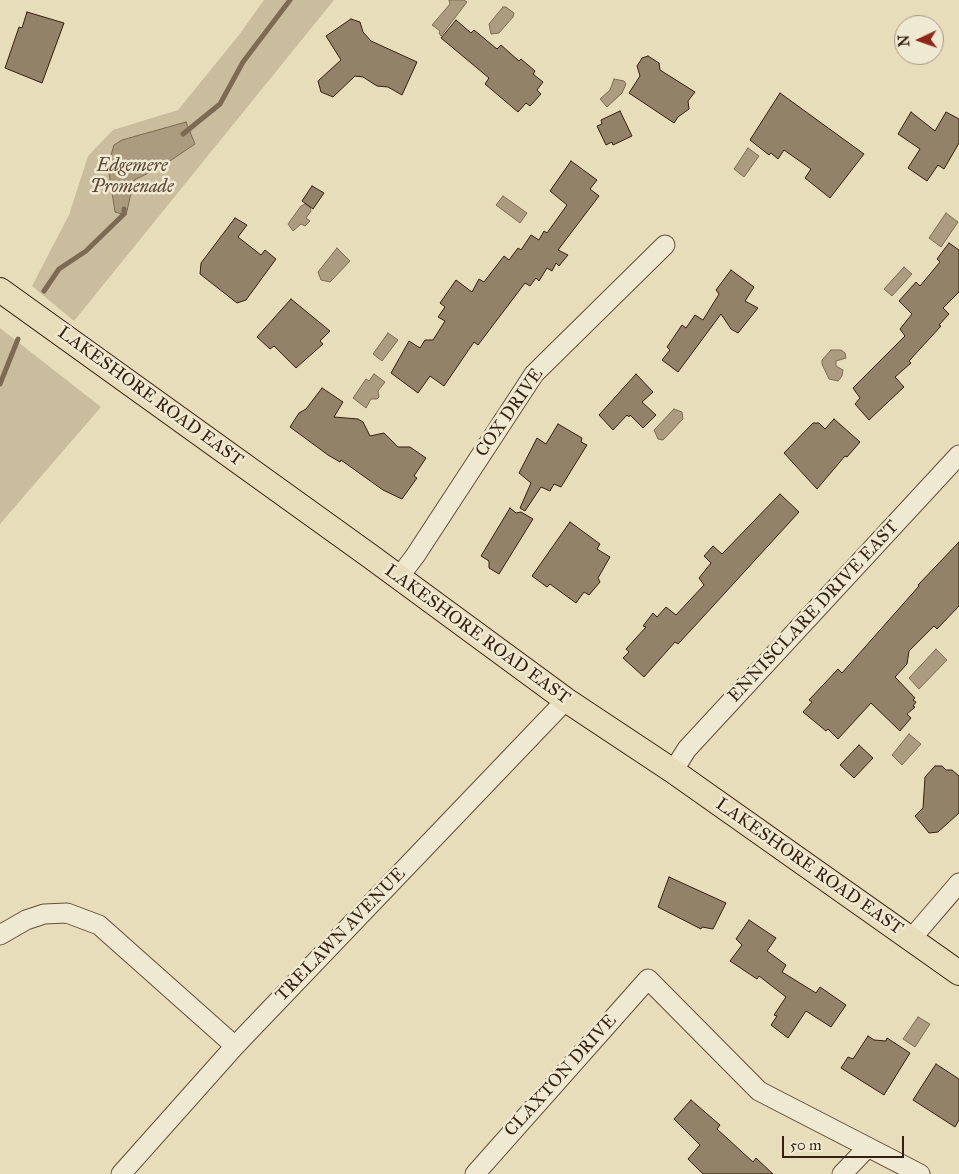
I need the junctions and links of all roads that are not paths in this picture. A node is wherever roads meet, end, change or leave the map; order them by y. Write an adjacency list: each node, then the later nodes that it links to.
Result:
1 (665, 245): 4 (street, COX DRIVE)
2 (0, 290): 4 (main road, LAKESHORE ROAD EAST)
3 (959, 455): 6 (street, ENNISCLARE DRIVE EAST)
4 (399, 577): 5 (main road, LAKESHORE ROAD EAST)
5 (566, 700): 6 (main road, LAKESHORE ROAD EAST); 11 (street, TRELAWN AVENUE)
6 (673, 771): 9 (main road, LAKESHORE ROAD EAST)
7 (959, 883): 9 (street)
8 (0, 936): 11 (street)
9 (911, 939): 10 (main road, LAKESHORE ROAD EAST)
10 (959, 973)
11 (235, 1046): 13 (street, TRELAWN AVENUE)
12 (867, 1148): 14 (street, CLAXTON DRIVE); 15 (street); 16 (street)
13 (121, 1174)
14 (475, 1174)
15 (842, 1174)
16 (920, 1174)

